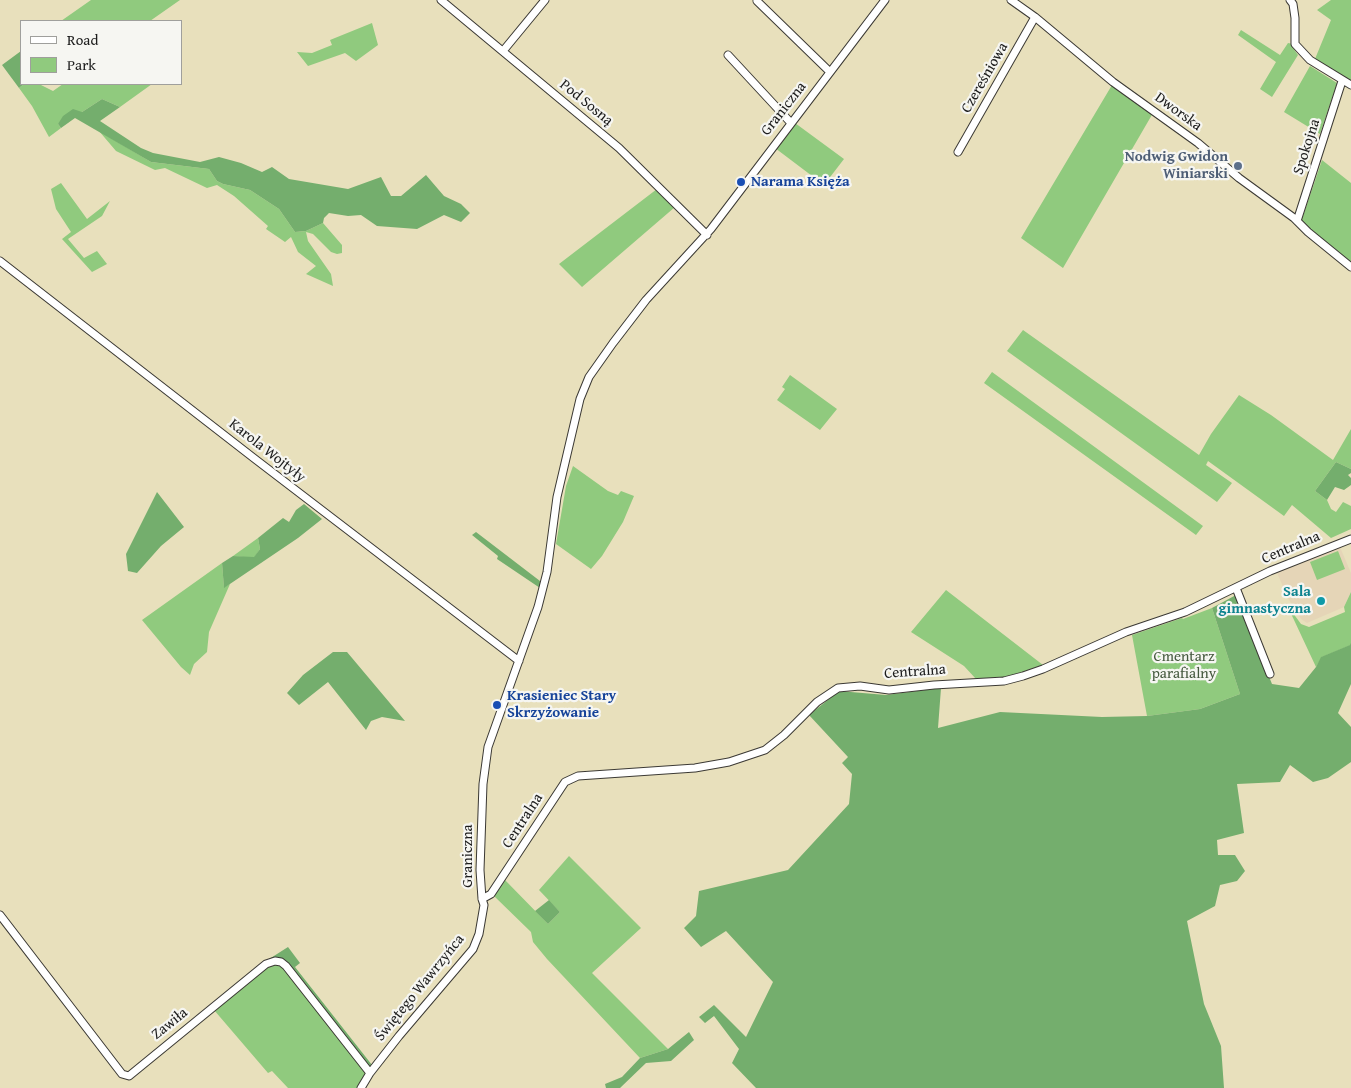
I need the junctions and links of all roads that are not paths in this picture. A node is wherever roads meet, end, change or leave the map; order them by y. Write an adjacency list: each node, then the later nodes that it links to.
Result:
1 (441, 0): 8 (street, Pod Sosną)
2 (545, 0): 8 (street)
3 (885, 0): 10 (street, Graniczna)
4 (1011, 0): 7 (street, Dworska)
5 (1290, 0): 11 (street)
6 (757, 1): 10 (street)
7 (1035, 17): 14 (street, Czereśniowa); 15 (street, Dworska)
8 (503, 51): 16 (street, Pod Sosną)
9 (728, 55): 13 (street)
10 (830, 72): 13 (street, Graniczna)
11 (1342, 81): 12 (street); 15 (street, Spokojna)
12 (1351, 85)
13 (791, 123): 16 (street, Graniczna)
14 (958, 152)
15 (1297, 220): 18 (street, Dworska)
16 (706, 235): 21 (street, Graniczna)
17 (0, 261): 21 (street, Karola Wojtyły)
18 (1351, 267)
19 (1351, 539): 20 (street, Centralna)
20 (1236, 588): 22 (street); 23 (street, Centralna)
21 (519, 661): 23 (street, Graniczna)
22 (1270, 674)
23 (482, 899): 25 (street, Świętego Wawrzyńca)
24 (0, 916): 25 (street, Zawiła)
25 (370, 1073): 26 (street, Świętego Wawrzyńca)
26 (361, 1088)

